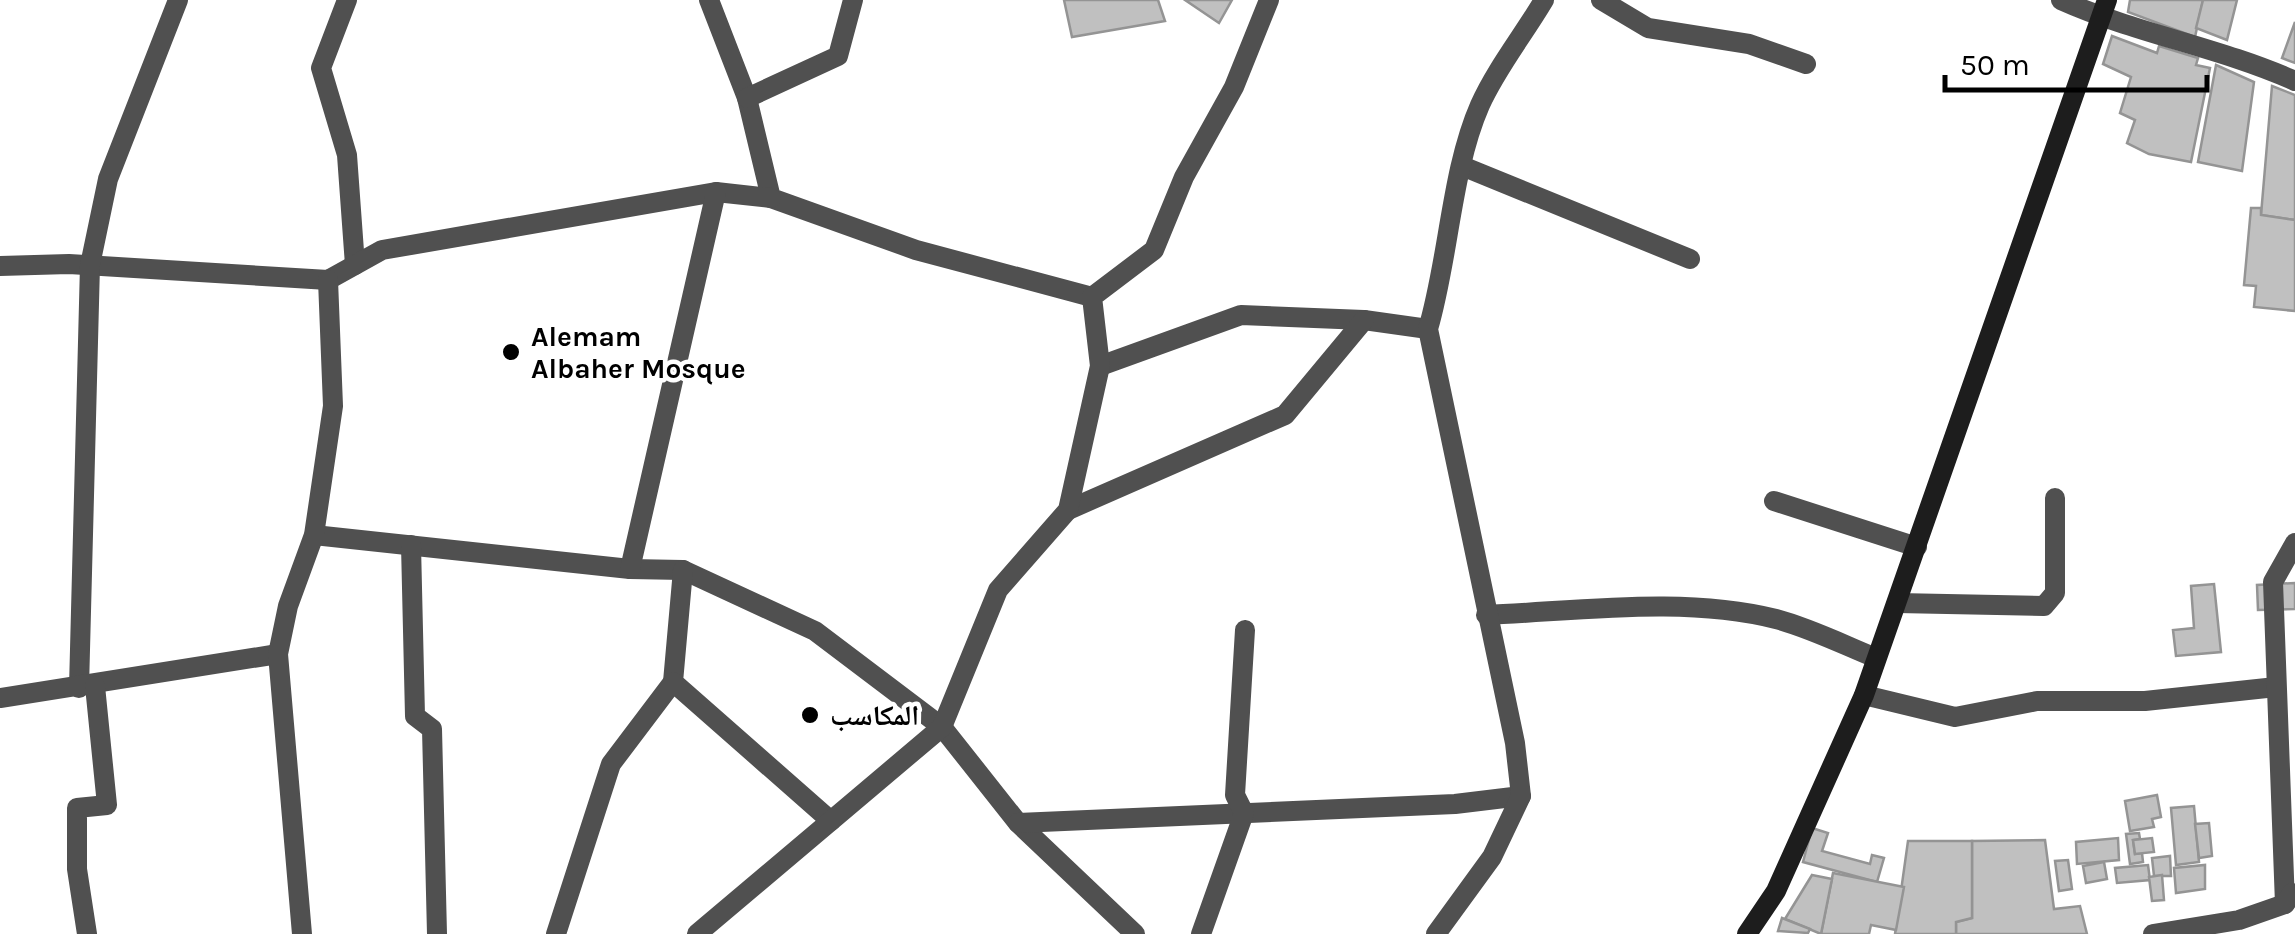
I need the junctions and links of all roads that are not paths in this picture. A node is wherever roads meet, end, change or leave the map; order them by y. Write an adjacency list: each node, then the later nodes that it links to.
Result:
1 (178, 0): 17 (street)
2 (347, 0): 18 (street)
3 (710, 0): 12 (street)
4 (853, 0): 12 (street)
5 (1269, 0): 21 (street)
6 (1544, 0): 13 (street)
7 (1601, 0): 10 (street)
8 (2061, 0): 9 (street)
9 (2104, 6): 11 (street); 31 (main road)
10 (1806, 64)
11 (2295, 81)
12 (747, 98): 15 (street)
13 (1462, 166): 16 (street); 23 (street)
14 (716, 192): 15 (street); 18 (street); 32 (street)
15 (771, 198): 21 (street)
16 (1690, 259)
17 (90, 265): 19 (street); 20 (street); 40 (street)
18 (355, 265): 20 (street)
19 (0, 266)
20 (328, 280): 28 (street)
21 (1092, 297): 24 (street)
22 (1364, 320): 23 (street); 24 (street); 27 (street)
23 (1428, 329): 35 (street)
24 (1100, 366): 27 (street)
25 (2055, 498): 34 (street)
26 (1774, 501): 31 (street)
27 (1068, 510): 44 (street)
28 (314, 535): 30 (street); 37 (street)
29 (2295, 543): 41 (street)
30 (411, 545): 32 (street); 52 (street)
31 (1918, 546): 34 (main road)
32 (630, 569): 33 (street)
33 (683, 570): 39 (street); 44 (street)
34 (1897, 603): 38 (main road)
35 (1486, 615): 38 (street); 45 (street)
36 (1244, 630): 46 (street)
37 (278, 654): 40 (street); 51 (street)
38 (1876, 658): 42 (main road)
39 (673, 682): 47 (street); 53 (street)
40 (87, 687): 43 (street); 50 (street)
41 (2276, 688): 42 (street); 49 (street)
42 (1864, 695): 58 (main road)
43 (0, 698)
44 (942, 728): 47 (street); 48 (street)
45 (1521, 796): 46 (street); 57 (street)
46 (1244, 813): 48 (street); 56 (street)
47 (831, 821): 54 (street)
48 (1018, 823): 55 (street)
49 (2290, 896): 59 (street)
50 (86, 934)
51 (302, 934)
52 (437, 934)
53 (556, 934)
54 (697, 934)
55 (1136, 934)
56 (1201, 934)
57 (1436, 934)
58 (1747, 934)
59 (2154, 934)

